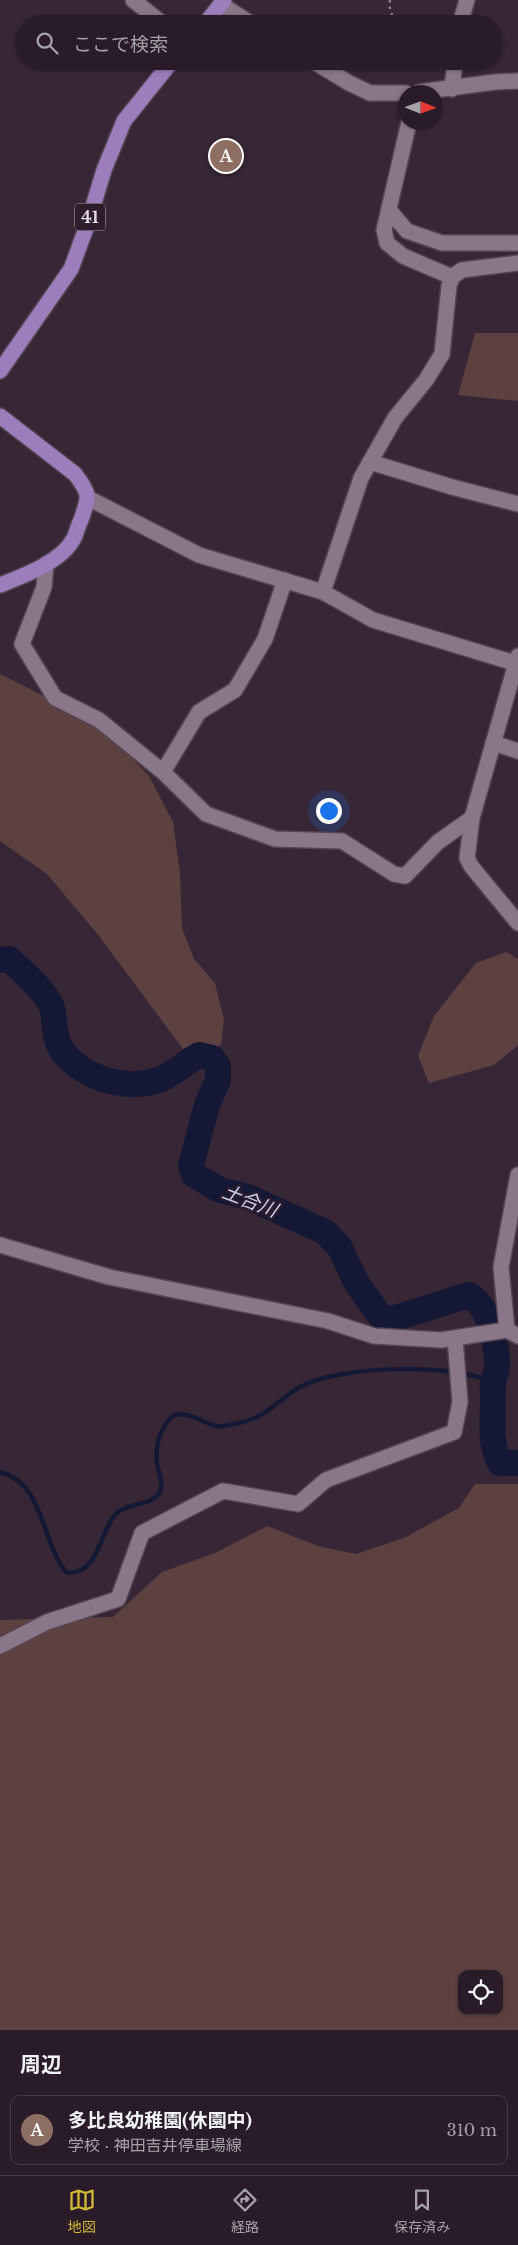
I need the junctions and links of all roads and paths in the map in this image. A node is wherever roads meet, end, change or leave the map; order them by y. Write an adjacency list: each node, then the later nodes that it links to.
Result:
1 (133, 0): 5 (street)
2 (390, 0): 8 (path)
3 (467, 0): 9 (street)
4 (223, 2): 6 (main road); 7 (street)
5 (152, 15)
6 (212, 15)
7 (240, 15)
8 (392, 15)
9 (463, 15)
10 (165, 70): 22 (main road, 41)
11 (328, 70): 16 (street)
12 (454, 70): 14 (street)
13 (518, 81): 14 (street)
14 (452, 89): 15 (street)
15 (443, 90)
16 (398, 93)
17 (407, 130): 18 (street)
18 (389, 210): 19 (street); 21 (street)
19 (518, 243)
20 (518, 263): 21 (street)
21 (452, 277): 24 (street)
22 (0, 371)
23 (0, 416): 25 (main road)
24 (370, 462): 26 (street); 30 (street)
25 (88, 498): 27 (main road); 28 (street)
26 (518, 504)
27 (46, 564): 29 (main road); 34 (street)
28 (285, 580): 30 (street); 34 (street)
29 (0, 585)
30 (324, 592): 31 (street)
31 (517, 661): 32 (street)
32 (493, 743): 33 (street); 35 (street)
33 (518, 751)
34 (163, 772): 35 (street)
35 (472, 818): 36 (street)
36 (518, 923)
37 (518, 1175): 39 (street)
38 (0, 1245): 40 (street)
39 (513, 1333): 40 (street)
40 (455, 1338): 41 (street)
41 (0, 1646)

